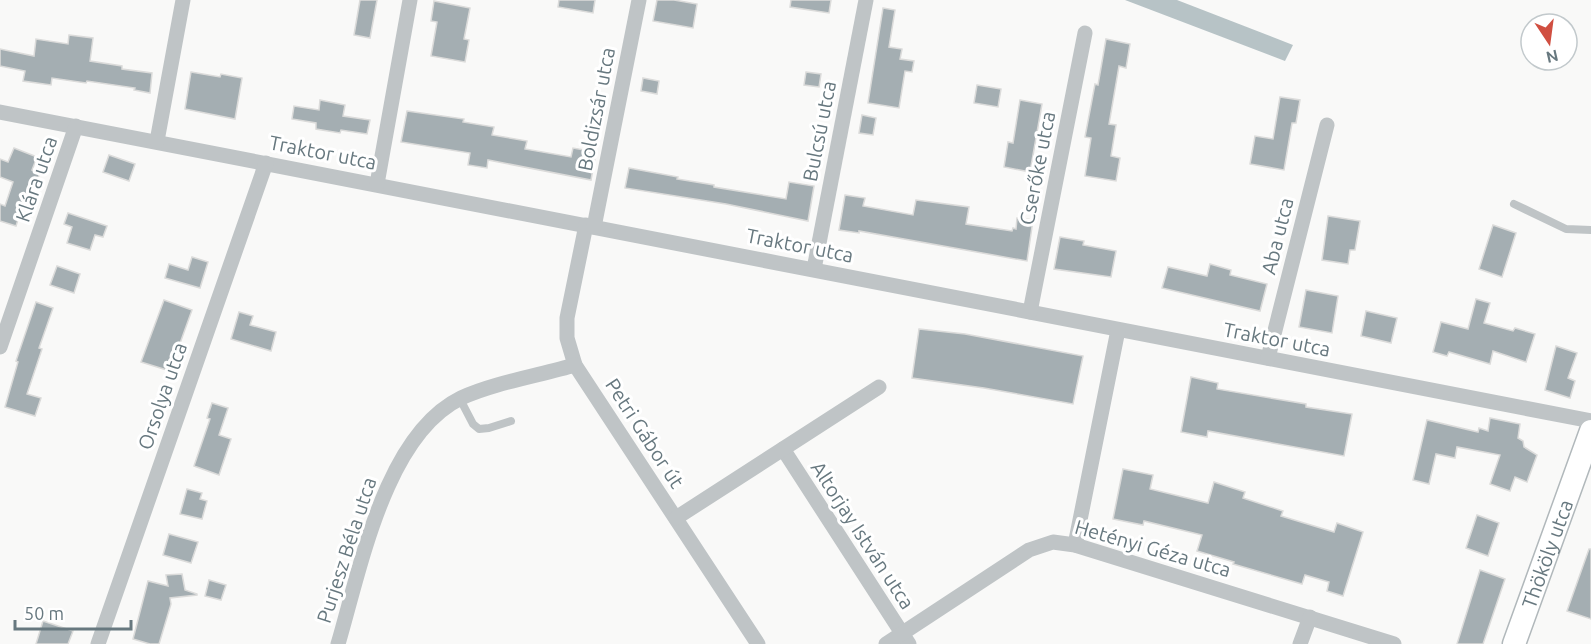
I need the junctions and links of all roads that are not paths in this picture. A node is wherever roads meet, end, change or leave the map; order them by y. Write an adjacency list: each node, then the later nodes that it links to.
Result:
1 (183, 0): 9 (street)
2 (410, 0): 11 (street)
3 (639, 0): 13 (street, Boldizsár utca)
4 (866, 0): 15 (street, Bulcsú utca)
5 (1085, 33): 16 (street, Cserőke utca)
6 (0, 112): 8 (street, Traktor utca)
7 (1327, 124): 19 (street, Aba utca)
8 (76, 126): 9 (street, Traktor utca); 18 (street, Klára utca)
9 (157, 141): 10 (street, Traktor utca)
10 (266, 163): 11 (street, Traktor utca); 31 (street, Orsolya utca)
11 (377, 184): 13 (street, Traktor utca)
12 (1514, 204): 14 (lane)
13 (590, 226): 15 (street, Traktor utca); 20 (street, Petri Gábor út)
14 (1591, 230)
15 (814, 269): 16 (street, Traktor utca)
16 (1030, 312): 17 (street, Traktor utca)
17 (1118, 330): 19 (street, Traktor utca); 28 (street)
18 (0, 347)
19 (1268, 358): 24 (street, Traktor utca)
20 (575, 365): 22 (street, Purjesz Béla utca); 27 (street, Petri Gábor út)
21 (879, 387): 26 (street)
22 (460, 399): 23 (lane); 32 (street, Purjesz Béla utca)
23 (511, 421)
24 (1591, 422)
25 (1591, 431): 37 (street, Thököly utca)
26 (783, 449): 27 (street); 30 (street, Altorjay István utca)
27 (676, 518): 33 (street, Petri Gábor út)
28 (1076, 545): 29 (street, Hetényi Géza utca); 30 (street, Hetényi Géza utca)
29 (1310, 616): 35 (street); 36 (street, Hetényi Géza utca)
30 (905, 639): 34 (street, Hetényi Géza utca)
31 (98, 644)
32 (338, 644)
33 (758, 644)
34 (886, 644)
35 (1300, 644)
36 (1394, 644)
37 (1514, 644)

